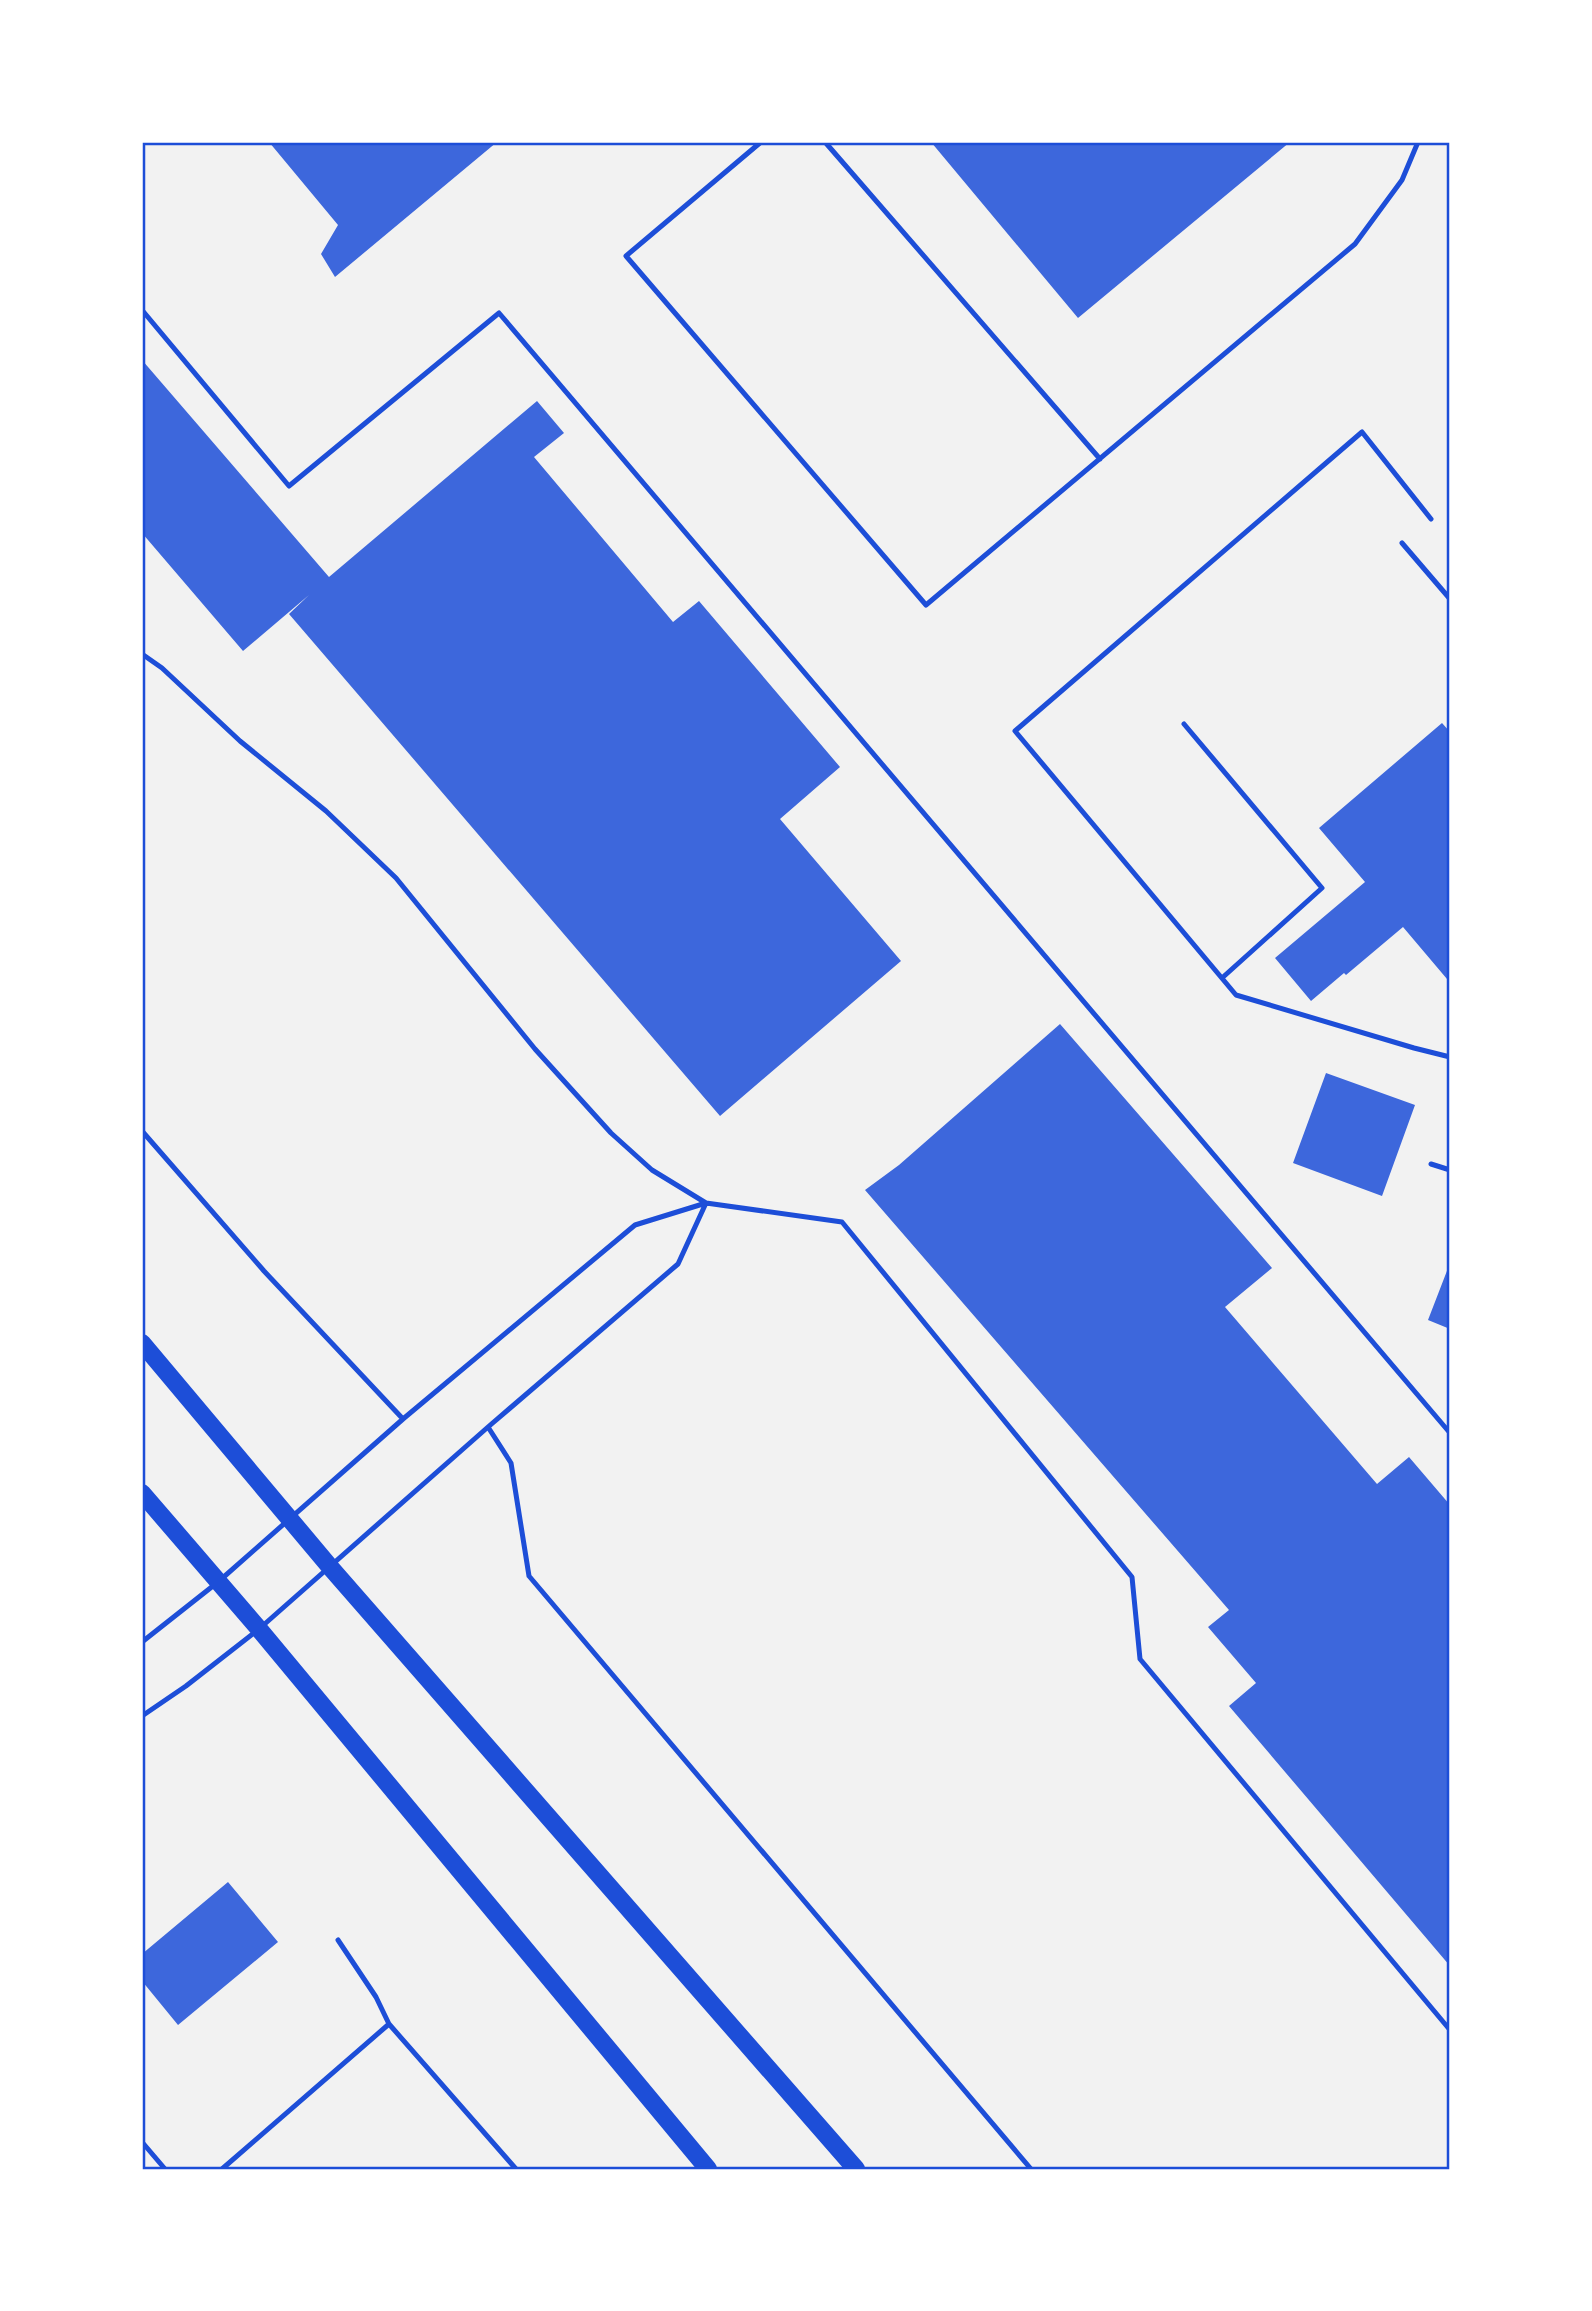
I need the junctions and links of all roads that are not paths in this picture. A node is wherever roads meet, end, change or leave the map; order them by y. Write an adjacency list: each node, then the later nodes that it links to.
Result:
1 (761, 142): 5 (lane)
2 (825, 142): 5 (lane)
3 (1418, 142): 5 (lane)
4 (142, 310): 20 (lane)
5 (1100, 459)
6 (1431, 520): 11 (lane)
7 (1402, 543): 8 (lane)
8 (1450, 599)
9 (142, 654): 16 (lane)
10 (1184, 724): 11 (lane)
11 (1222, 978): 12 (lane)
12 (1450, 1057)
13 (142, 1131): 18 (lane)
14 (1431, 1164): 15 (lane)
15 (1450, 1170)
16 (706, 1203): 18 (lane); 19 (lane); 30 (lane)
17 (142, 1343): 22 (main road)
18 (403, 1419): 22 (lane)
19 (488, 1427): 23 (lane); 37 (lane)
20 (1450, 1433)
21 (142, 1493): 24 (main road)
22 (290, 1520): 23 (main road); 24 (lane)
23 (330, 1567): 25 (lane); 36 (main road)
24 (218, 1582): 25 (main road); 26 (lane)
25 (258, 1629): 27 (lane); 35 (main road)
26 (142, 1642)
27 (142, 1716)
28 (338, 1940): 29 (lane)
29 (389, 2024): 33 (lane); 34 (lane)
30 (1450, 2030)
31 (142, 2142): 32 (lane)
32 (165, 2169)
33 (222, 2169)
34 (516, 2169)
35 (708, 2169)
36 (856, 2169)
37 (1031, 2169)

